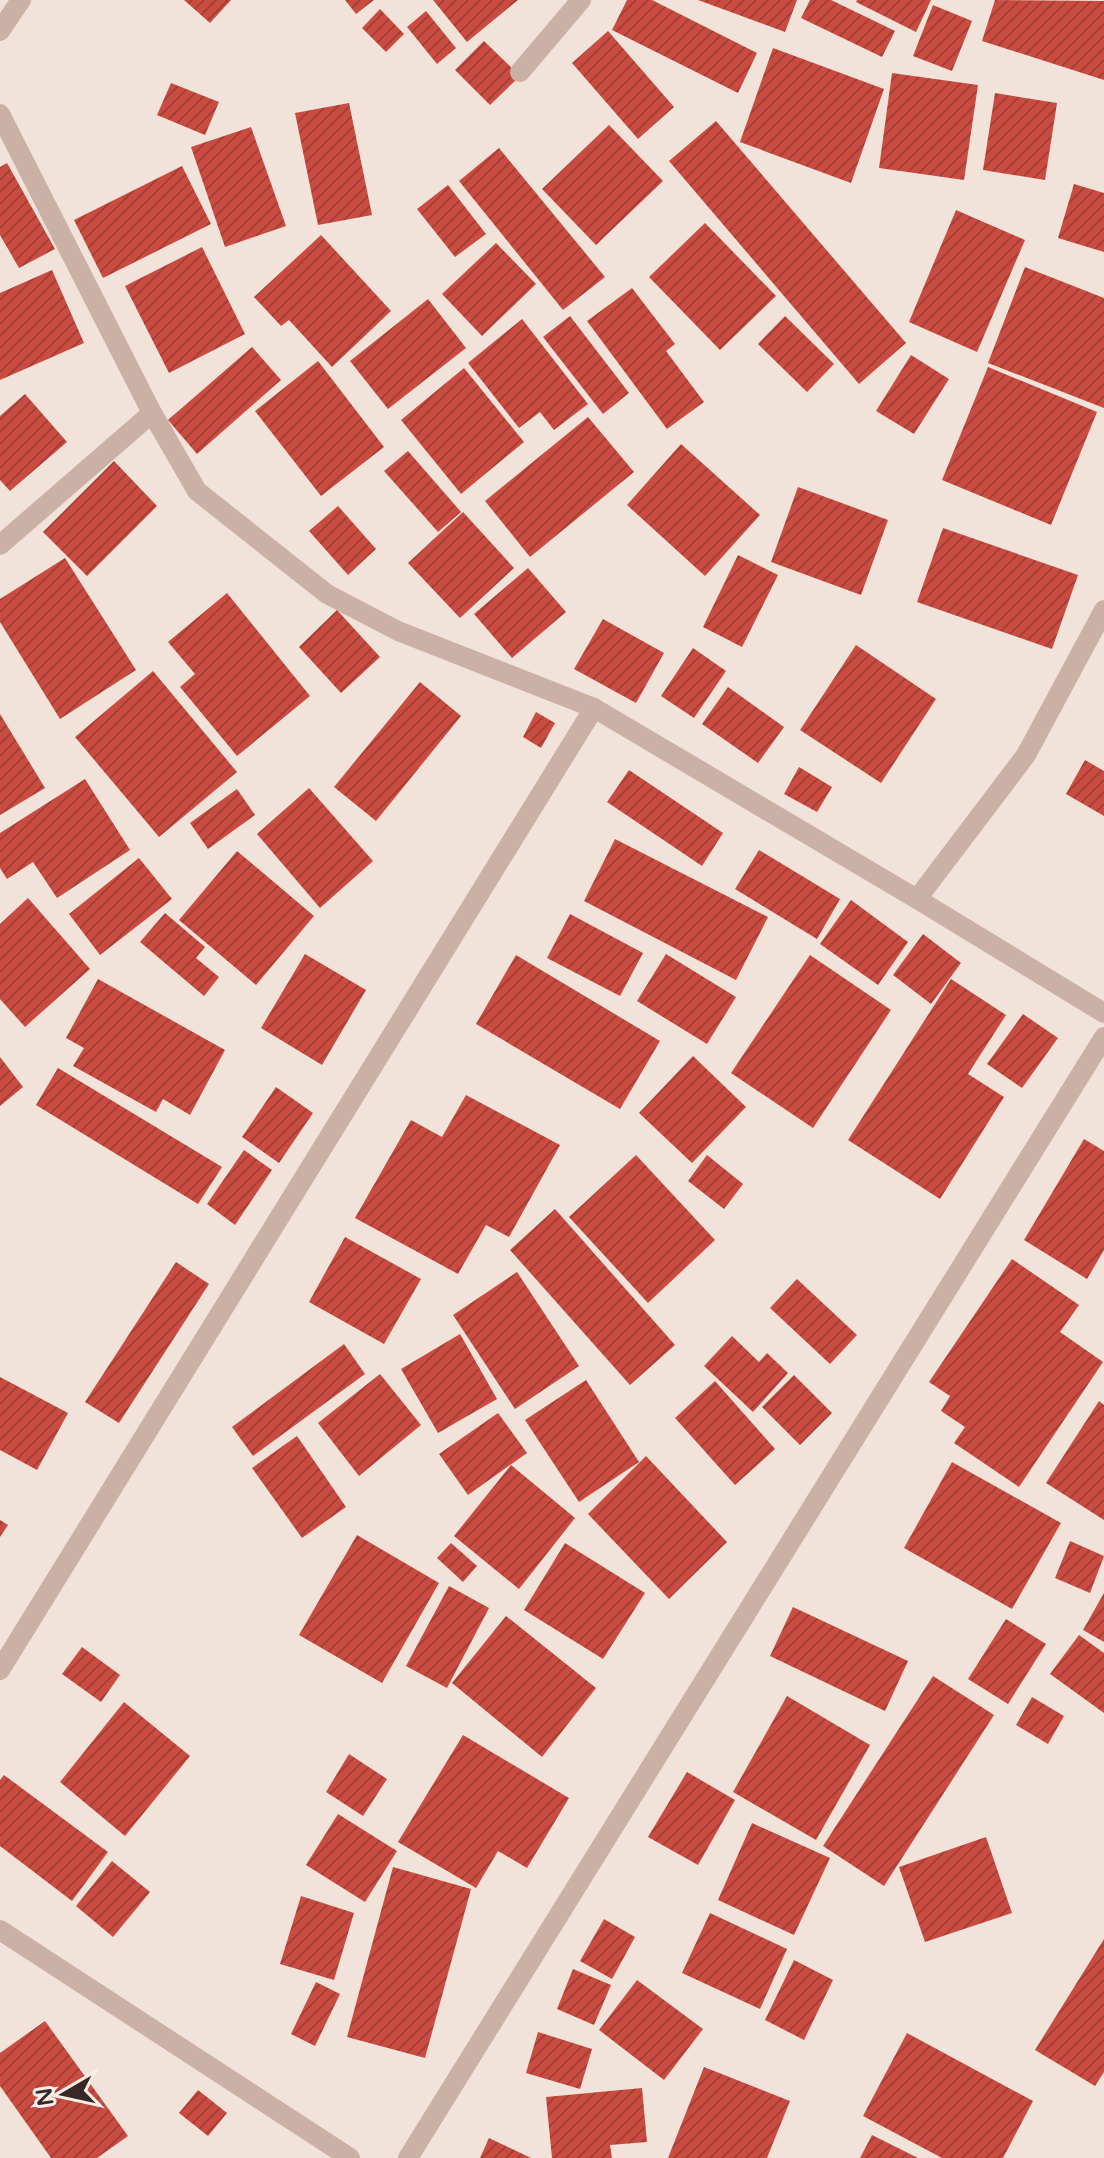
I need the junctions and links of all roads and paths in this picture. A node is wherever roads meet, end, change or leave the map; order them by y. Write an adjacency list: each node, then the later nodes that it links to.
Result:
1 (21, 0): 3 (street)
2 (581, 0): 4 (street)
3 (0, 31)
4 (520, 72)
5 (0, 114): 6 (street)
6 (152, 413): 7 (street); 9 (street)
7 (0, 545)
8 (1104, 610): 10 (street)
9 (594, 708): 10 (street); 13 (street)
10 (917, 899): 11 (street)
11 (1104, 1013)
12 (1104, 1037): 16 (street)
13 (0, 1670)
14 (0, 1930): 15 (street)
15 (350, 2158)
16 (408, 2158)

